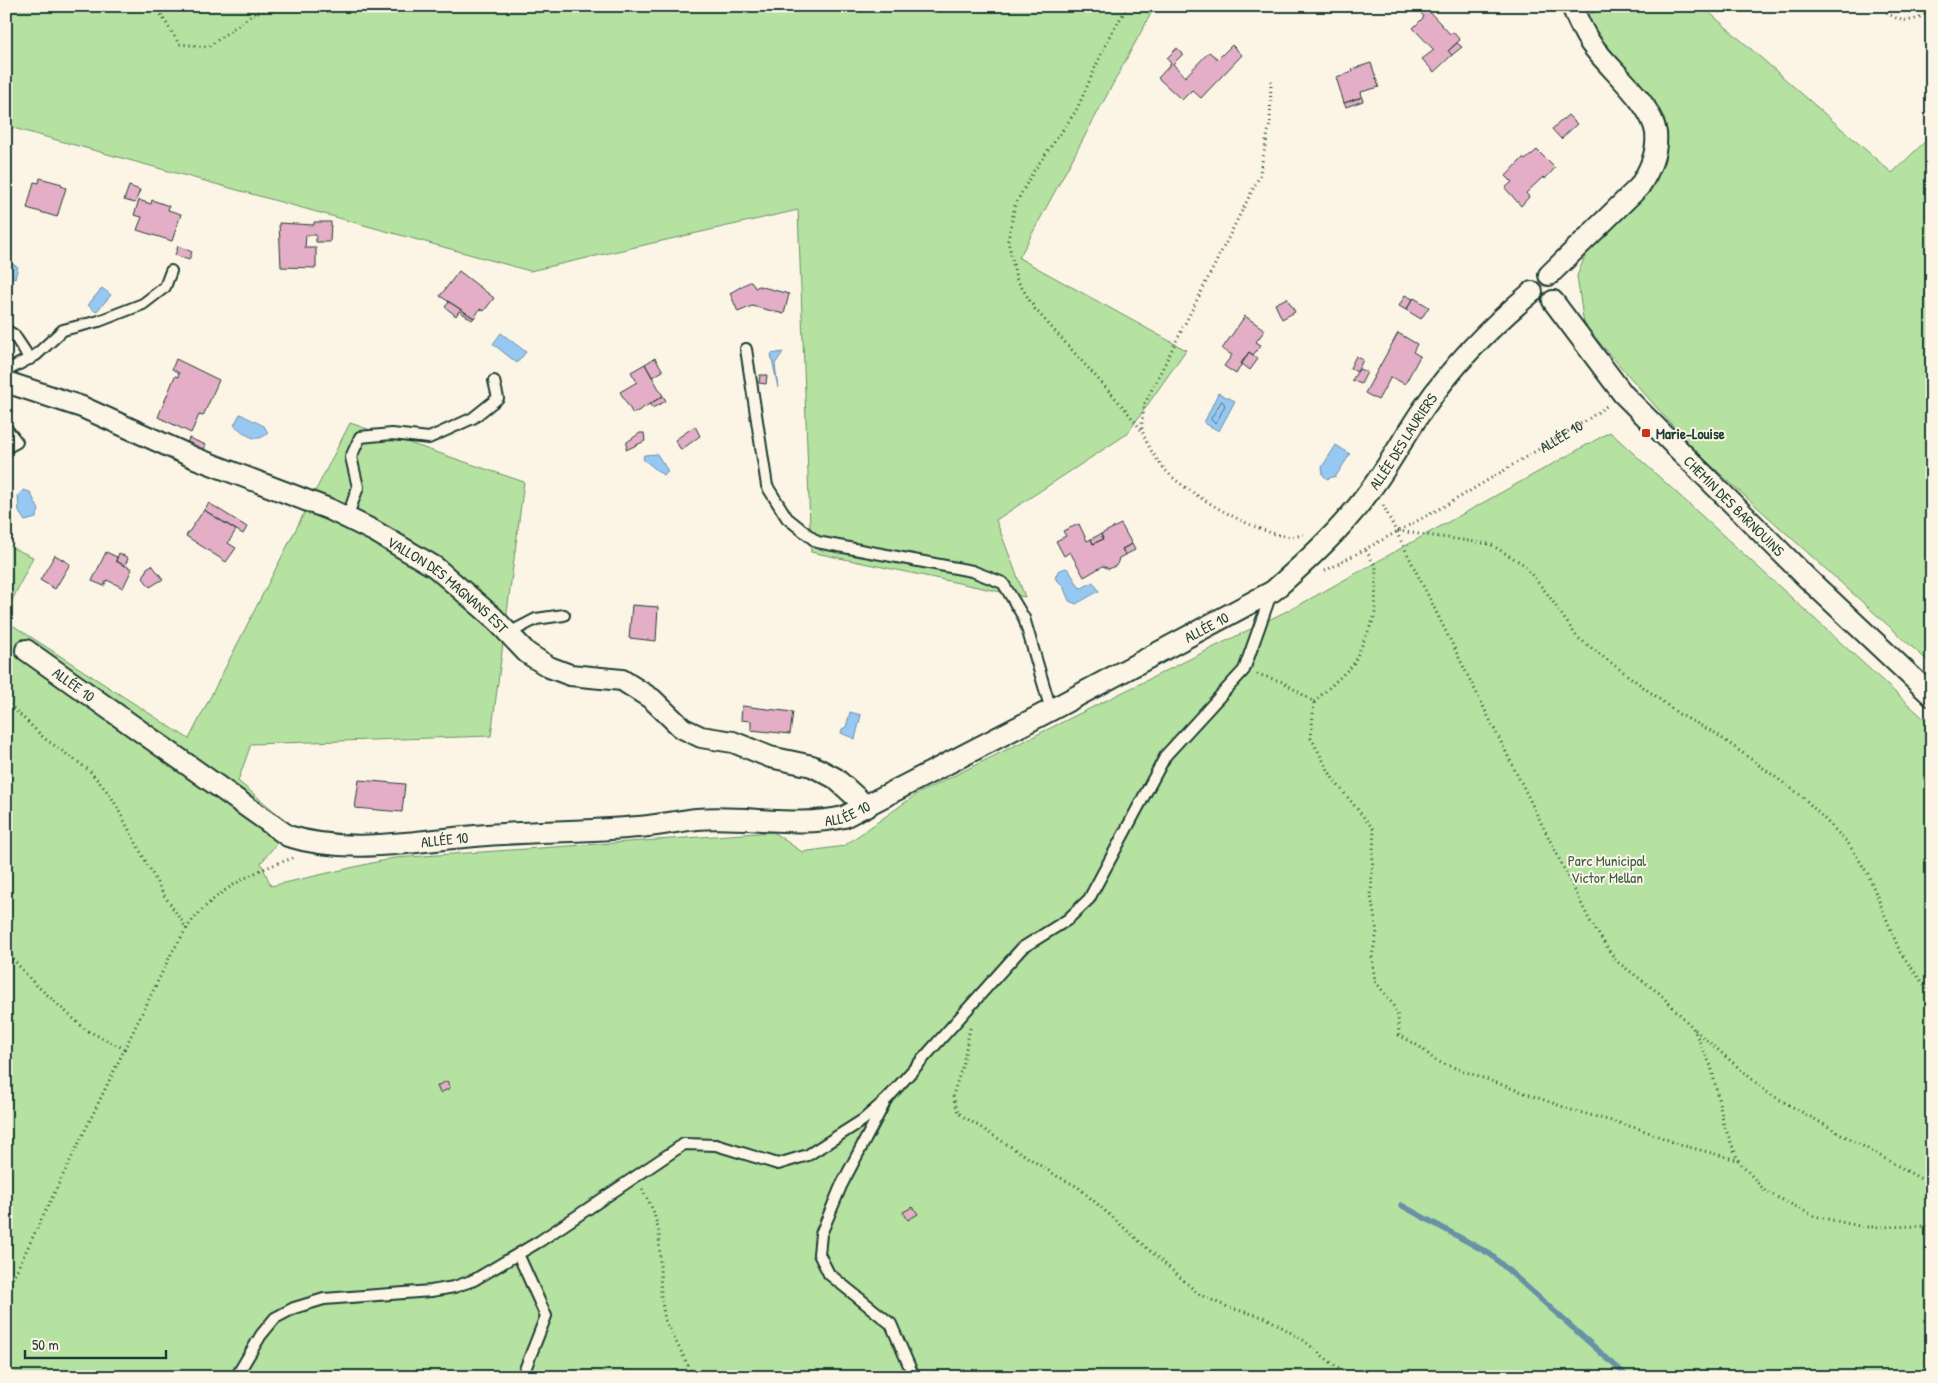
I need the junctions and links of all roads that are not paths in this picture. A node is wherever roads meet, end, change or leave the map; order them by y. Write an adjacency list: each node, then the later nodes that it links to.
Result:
1 (1572, 6): 3 (street)
2 (171, 271): 8 (lane)
3 (1549, 275): 4 (street); 5 (street)
4 (1532, 292): 5 (street); 15 (street, ALLÉE DES LAURIERS)
5 (1553, 301): 19 (street, CHEMIN DES BARNOUINS)
6 (6, 330): 8 (lane)
7 (746, 349): 20 (lane)
8 (30, 359): 9 (lane)
9 (6, 371)
10 (494, 381): 14 (lane)
11 (6, 382): 14 (street, VALLON DES MAGNANS EST)
12 (6, 428): 13 (lane)
13 (6, 448)
14 (347, 518): 17 (street, VALLON DES MAGNANS EST)
15 (1272, 590): 20 (street, ALLÉE 10); 22 (lane)
16 (564, 615): 17 (lane)
17 (509, 633): 21 (street, VALLON DES MAGNANS EST)
18 (26, 650): 21 (street, ALLÉE 10)
19 (1932, 696)
20 (1051, 710): 21 (street, ALLÉE 10)
21 (867, 807)
22 (887, 1098): 23 (lane); 26 (lane)
23 (518, 1254): 24 (lane); 25 (lane)
24 (236, 1377)
25 (522, 1377)
26 (914, 1377)

